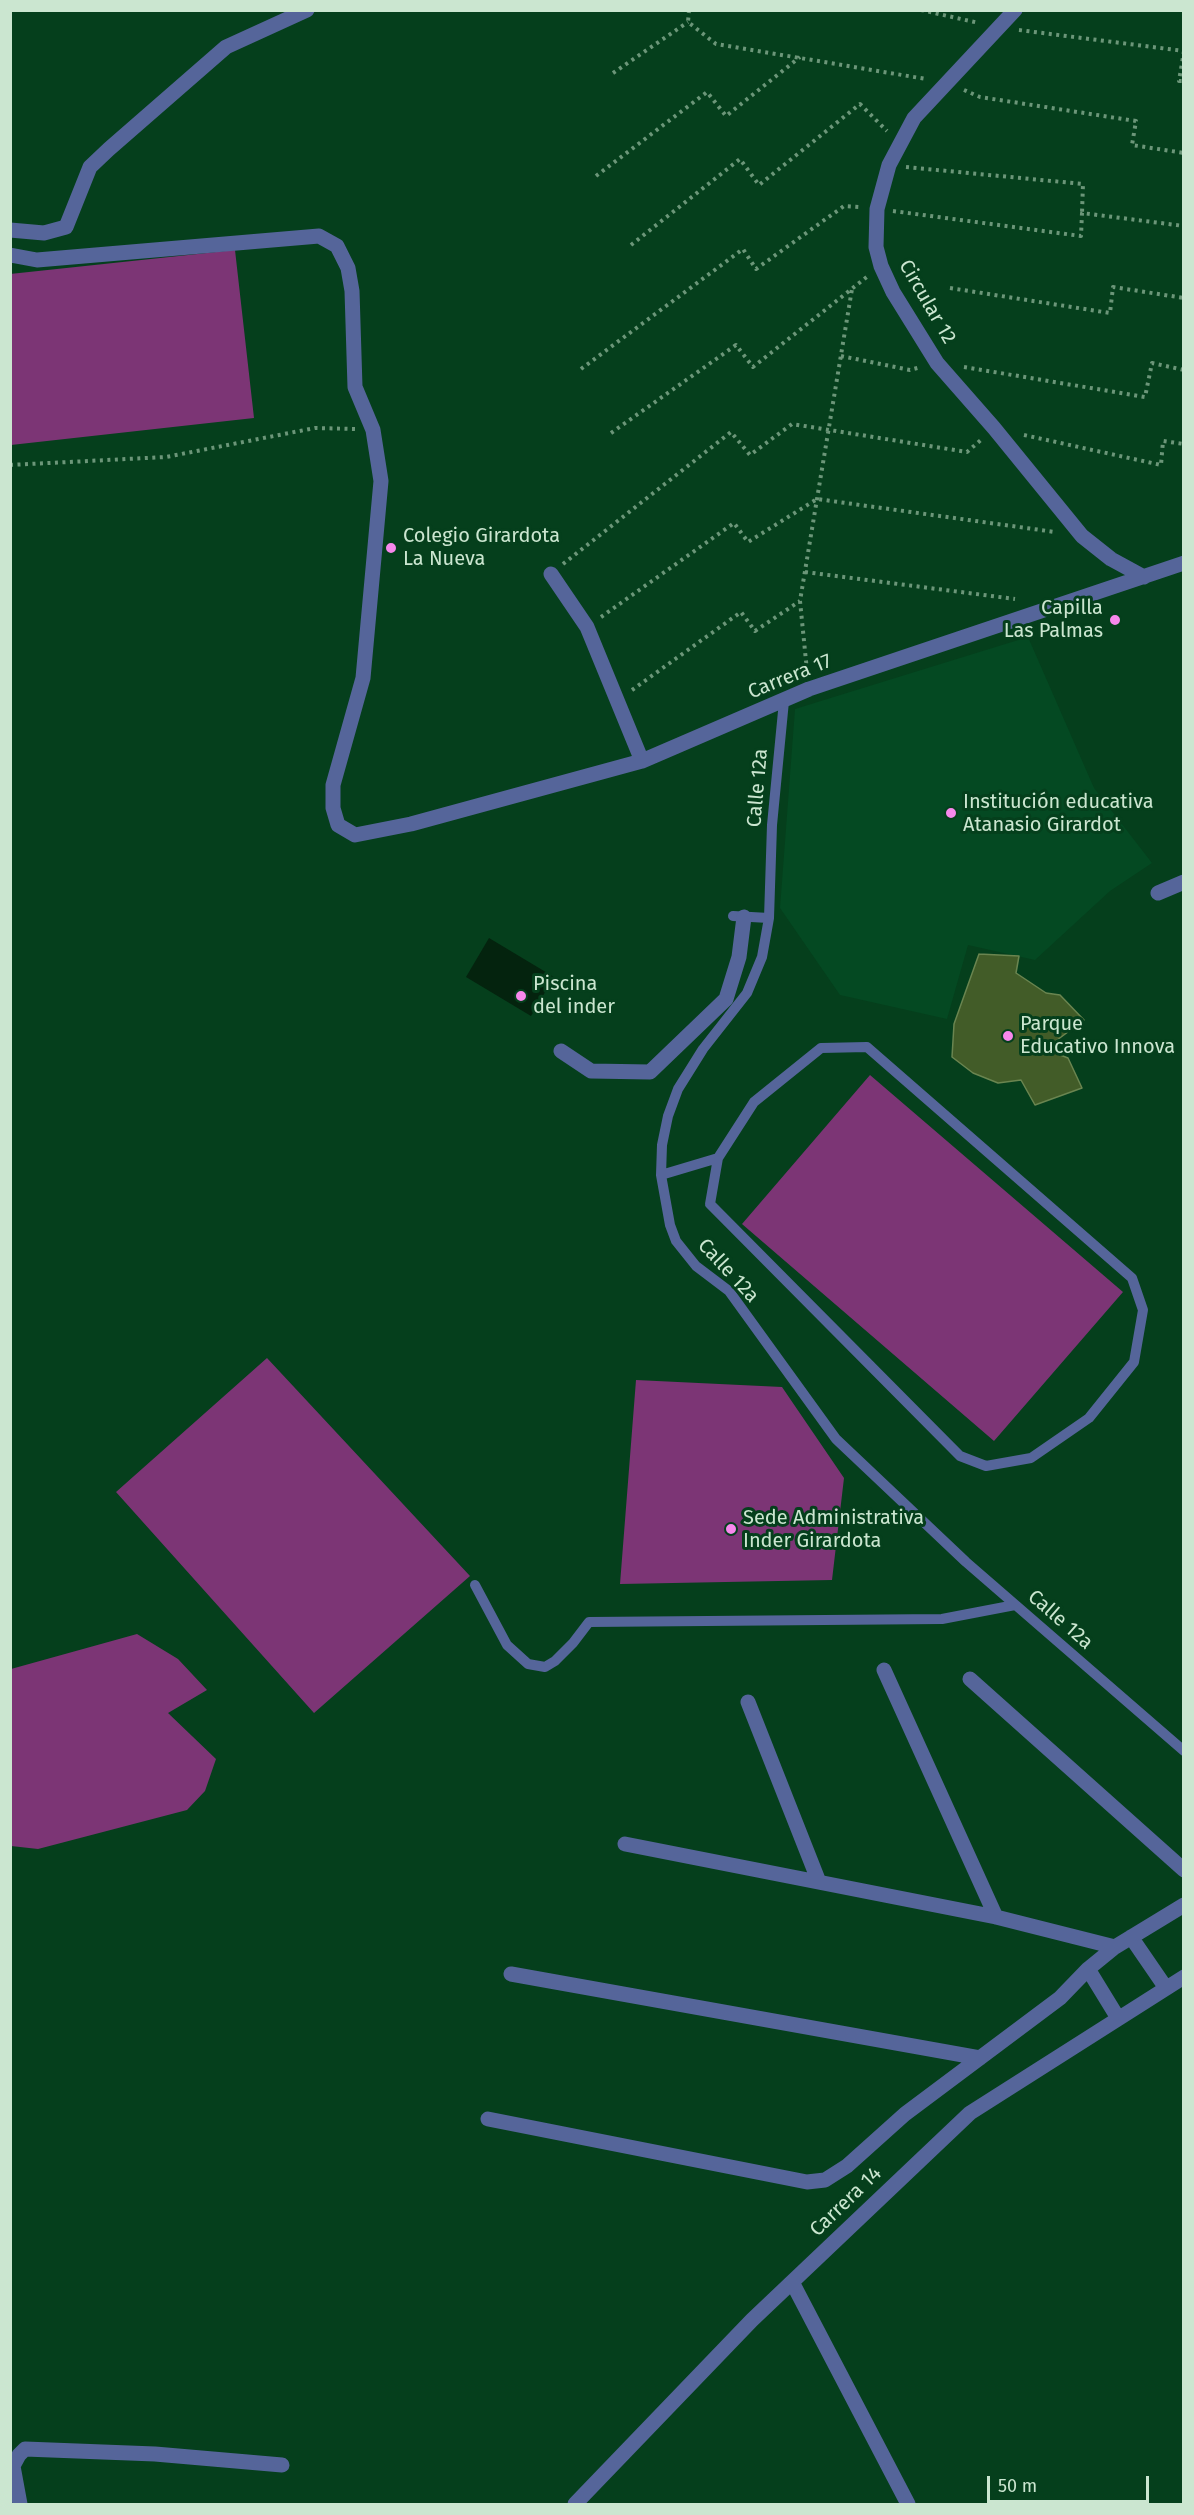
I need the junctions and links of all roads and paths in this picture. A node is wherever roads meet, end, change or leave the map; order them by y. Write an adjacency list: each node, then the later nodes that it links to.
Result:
1 (307, 10): 19 (street)
2 (689, 10): 5 (path)
3 (921, 10): 6 (path)
4 (1015, 10): 6 (street, Circular 12)
5 (688, 22): 8 (path); 9 (path)
6 (998, 27): 7 (path); 11 (street, Circular 12)
7 (1184, 51): 10 (path)
8 (801, 57): 11 (path); 15 (path)
9 (613, 73)
10 (1184, 81)
11 (947, 82): 12 (street, Circular 12); 13 (path)
12 (900, 144): 14 (street, Circular 12); 20 (path)
13 (1184, 153)
14 (889, 165): 16 (street, Circular 12); 17 (path)
15 (596, 176)
16 (877, 209): 17 (path); 22 (street, Circular 12); 28 (path)
17 (1082, 213): 18 (path)
18 (1184, 226)
19 (10, 230)
20 (631, 245)
21 (10, 255): 32 (street, Carrera 17)
22 (881, 266): 24 (path); 27 (street, Circular 12)
23 (950, 288): 25 (path)
24 (852, 289): 26 (path); 33 (path)
25 (1184, 298)
26 (841, 356): 27 (path); 31 (path)
27 (937, 363): 29 (path); 30 (street, Circular 12)
28 (581, 369)
29 (1184, 370)
30 (994, 428): 31 (path); 34 (path); 37 (street, Circular 12)
31 (828, 429): 36 (path); 40 (path)
32 (373, 430): 35 (path); 48 (street, Carrera 17)
33 (611, 433)
34 (1184, 444)
35 (10, 465)
36 (817, 499): 37 (path); 39 (path); 44 (path)
37 (1082, 536): 41 (street, Circular 12)
38 (1184, 563): 41 (street, Carrera 17)
39 (805, 572): 42 (path); 43 (path)
40 (551, 574): 44 (street)
41 (1144, 577): 45 (street, Carrera 17)
42 (1016, 599)
43 (800, 601): 45 (path); 46 (path)
44 (587, 627): 46 (street)
45 (808, 689): 47 (street, Carrera 17)
46 (617, 701): 48 (street)
47 (783, 701): 48 (street, Carrera 17); 52 (lane, Calle 12a)
48 (642, 761)
49 (1184, 882): 50 (street)
50 (1158, 893)
51 (738, 916): 52 (lane); 53 (street)
52 (769, 918): 55 (lane, Calle 12a)
53 (561, 1051)
54 (718, 1158): 54 (lane); 55 (lane)
55 (661, 1175): 57 (lane, Calle 12a)
56 (475, 1585): 57 (lane)
57 (1015, 1605): 61 (lane, Calle 12a)
58 (884, 1670): 66 (street)
59 (970, 1679): 63 (street)
60 (748, 1702): 64 (street)
61 (1184, 1751)
62 (625, 1845): 64 (street)
63 (1184, 1870)
64 (819, 1882): 66 (street)
65 (1184, 1905): 67 (street)
66 (996, 1917): 68 (street)
67 (1131, 1937): 68 (street); 72 (street)
68 (1115, 1947): 69 (street)
69 (1088, 1968): 73 (street); 74 (street)
70 (511, 1974): 74 (street)
71 (1184, 1977): 72 (street, Carrera 14)
72 (1166, 1988): 73 (street, Carrera 14)
73 (1118, 2018): 76 (street, Carrera 14)
74 (980, 2058): 75 (street)
75 (488, 2119)
76 (792, 2282): 79 (street, Carrera 14); 80 (street)
77 (282, 2465): 78 (street)
78 (20, 2505)
79 (575, 2505)
80 (908, 2505)

